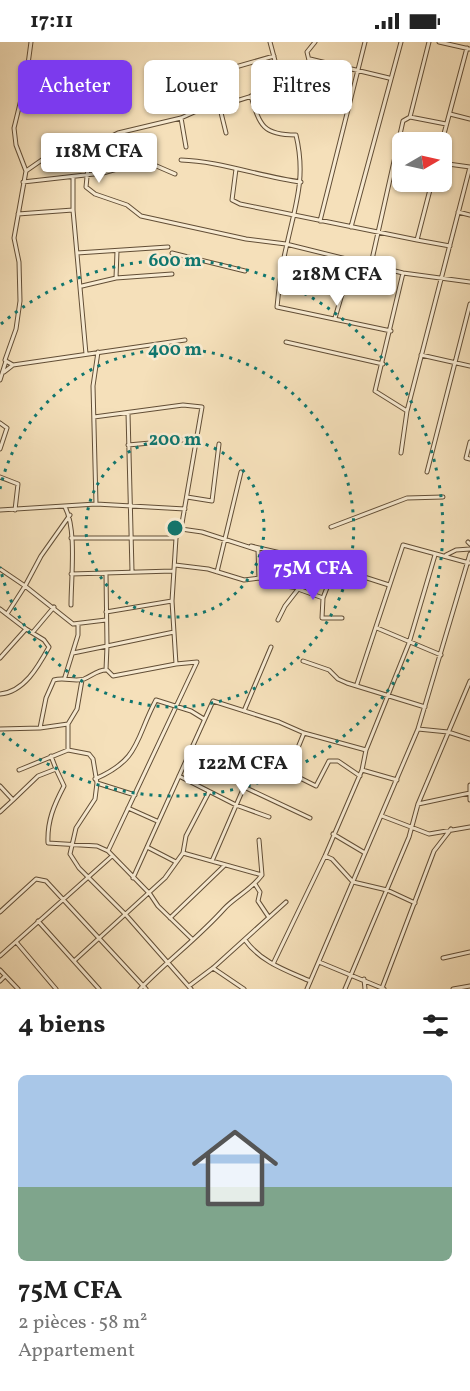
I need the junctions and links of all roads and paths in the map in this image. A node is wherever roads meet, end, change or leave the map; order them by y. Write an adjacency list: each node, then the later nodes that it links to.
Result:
1 (31, 42): 33 (street)
2 (270, 42): 9 (street)
3 (315, 42): 10 (street)
4 (365, 42): 13 (street)
5 (401, 42): 14 (street)
6 (429, 42): 21 (street)
7 (439, 42): 8 (street)
8 (468, 48): 20 (street)
9 (274, 56): 11 (street); 12 (street)
10 (309, 58): 13 (street)
11 (275, 60)
12 (239, 67)
13 (358, 72): 14 (street); 46 (street)
14 (390, 78): 47 (street)
15 (251, 96): 16 (street)
16 (239, 100)
17 (190, 114): 22 (street)
18 (222, 114): 26 (street)
19 (257, 114): 38 (street)
20 (450, 114): 23 (street); 24 (street)
21 (410, 117): 24 (street); 48 (street)
22 (181, 118): 27 (street); 28 (street)
23 (470, 119)
24 (446, 124): 25 (street)
25 (444, 132)
26 (226, 134)
27 (90, 147): 33 (street); 35 (street)
28 (186, 147)
29 (181, 160): 32 (street)
30 (452, 165): 31 (street)
31 (470, 167): 39 (street)
32 (236, 170): 38 (street); 44 (street)
33 (26, 171): 37 (street)
34 (175, 174): 35 (street)
35 (89, 175): 36 (street); 50 (street)
36 (73, 178): 37 (street); 41 (street)
37 (23, 182): 43 (street)
38 (301, 182): 44 (street)
39 (468, 182): 42 (street)
40 (429, 192): 49 (street)
41 (73, 210): 43 (street); 54 (street)
42 (458, 212): 45 (street); 51 (street)
43 (18, 214): 74 (street)
44 (295, 215): 46 (street); 50 (street)
45 (470, 215)
46 (320, 221): 47 (street)
47 (351, 227): 48 (street)
48 (379, 233): 49 (street); 57 (street)
49 (417, 240): 51 (street)
50 (286, 244): 56 (street); 66 (street)
51 (450, 246): 62 (street)
52 (168, 247): 53 (street)
53 (117, 251): 54 (street); 61 (street)
54 (77, 253): 64 (street)
55 (172, 253): 58 (street)
56 (352, 260): 57 (street); 66 (street)
57 (371, 264): 59 (street)
58 (245, 271)
59 (403, 273): 62 (street); 67 (street)
60 (172, 274): 61 (street)
61 (116, 278): 64 (street)
62 (441, 278): 63 (street); 72 (street)
63 (470, 282)
64 (82, 286): 71 (street)
65 (470, 304): 75 (street)
66 (335, 318): 67 (street)
67 (391, 331): 76 (street)
68 (185, 340): 70 (street)
69 (286, 342): 76 (street)
70 (98, 352): 71 (street); 83 (street)
71 (86, 354): 77 (street)
72 (421, 355): 75 (street); 81 (street)
73 (0, 358): 74 (street)
74 (6, 360): 77 (street); 79 (street)
75 (454, 363): 78 (street); 92 (street)
76 (383, 364): 81 (street)
77 (13, 365): 79 (street)
78 (470, 366)
79 (4, 372): 80 (street)
80 (0, 380)
81 (407, 411): 90 (street)
82 (128, 413): 83 (street); 85 (street); 88 (street)
83 (94, 417): 97 (street)
84 (0, 423): 89 (street)
85 (195, 439): 88 (street); 96 (street)
86 (470, 442): 91 (street)
87 (219, 444): 96 (street)
88 (128, 445): 98 (street)
89 (0, 449)
90 (401, 453)
91 (470, 459)
92 (428, 471)
93 (241, 472): 109 (street)
94 (0, 477): 102 (street)
95 (443, 496): 104 (street)
96 (187, 497): 100 (street)
97 (96, 504): 98 (street); 99 (street)
98 (129, 504): 100 (street); 107 (street)
99 (65, 507): 102 (street); 103 (street)
100 (185, 509): 105 (street)
101 (0, 510): 102 (street)
102 (15, 510)
103 (70, 515): 106 (street); 124 (street)
104 (331, 527)
105 (181, 529): 108 (street); 109 (street)
106 (71, 538): 107 (street); 120 (street)
107 (130, 538): 108 (street); 117 (street)
108 (176, 538): 115 (street)
109 (225, 539): 110 (street); 119 (street)
110 (251, 546): 122 (street); 123 (street)
111 (470, 551): 113 (street); 114 (street)
112 (435, 555): 113 (street); 123 (street); 141 (street)
113 (444, 556): 114 (street)
114 (469, 562): 146 (street)
115 (175, 565): 118 (street); 119 (street)
116 (0, 569): 124 (street)
117 (132, 571): 118 (street); 121 (street)
118 (173, 571): 127 (street)
119 (217, 572): 122 (street)
120 (71, 574): 121 (street); 128 (street)
121 (106, 574): 131 (street)
122 (259, 578): 125 (street)
123 (389, 585): 137 (street)
124 (25, 586): 129 (street); 132 (street)
125 (299, 589): 126 (street); 126 (street); 135 (street)
126 (323, 598): 133 (street)
127 (172, 602): 131 (street); 140 (street)
128 (71, 606)
129 (54, 607): 136 (street); 139 (street)
130 (0, 609): 132 (street)
131 (106, 612): 134 (street)
132 (7, 614): 138 (street)
133 (342, 618)
134 (106, 620): 136 (street); 142 (street)
135 (278, 620)
136 (78, 625): 144 (street)
137 (376, 628): 141 (street); 153 (street)
138 (26, 629): 139 (street); 145 (street)
139 (33, 632): 154 (street)
140 (174, 632): 142 (street); 148 (street)
141 (409, 642): 146 (street); 155 (street)
142 (107, 646): 144 (street); 149 (street)
143 (271, 647): 158 (street)
144 (73, 653): 150 (street)
145 (1, 654)
146 (441, 655): 156 (street)
147 (303, 661): 153 (street)
148 (177, 664): 149 (street); 157 (street)
149 (106, 670): 151 (street)
150 (65, 677): 151 (street); 161 (street)
151 (82, 680): 160 (street)
152 (470, 681): 164 (street)
153 (357, 684): 155 (street)
154 (0, 694)
155 (387, 694): 156 (street); 168 (street)
156 (425, 706): 163 (street)
157 (174, 707): 159 (street); 176 (street); 181 (street)
158 (244, 711): 159 (street); 165 (street)
159 (205, 720): 173 (street)
160 (68, 724): 161 (street); 167 (street)
161 (40, 728): 162 (street)
162 (0, 729)
163 (418, 729): 164 (street); 175 (street)
164 (448, 732): 166 (street); 184 (street)
165 (304, 733): 168 (street); 174 (street)
166 (470, 739)
167 (68, 750): 169 (street); 176 (street)
168 (366, 750): 172 (street)
169 (51, 756): 170 (street); 171 (street)
170 (56, 769): 182 (street); 197 (street)
171 (20, 770)
172 (362, 770): 174 (street); 175 (street)
173 (179, 776): 179 (street); 191 (street)
174 (360, 776): 195 (street)
175 (397, 780): 188 (street)
176 (96, 781): 181 (street); 197 (street)
177 (470, 785): 180 (street)
178 (0, 786): 182 (street)
179 (209, 792): 185 (street); 200 (street)
180 (469, 793): 183 (street); 184 (street)
181 (135, 795): 186 (street)
182 (14, 800): 187 (street)
183 (470, 800)
184 (418, 804): 192 (street)
185 (236, 805): 189 (street); 190 (street); 204 (street)
186 (128, 808): 191 (street); 199 (street)
187 (0, 812)
188 (382, 816): 192 (street); 201 (street)
189 (269, 818)
190 (310, 818)
191 (158, 821): 198 (street)
192 (412, 826): 194 (street); 212 (street)
193 (470, 827): 194 (street)
194 (451, 829): 216 (street)
195 (333, 834): 201 (street); 203 (street)
196 (259, 840): 207 (street)
197 (73, 845): 199 (street); 208 (street)
198 (147, 847): 205 (street); 209 (street)
199 (108, 851): 202 (street)
200 (183, 853): 204 (street); 205 (street)
201 (365, 853): 210 (street)
202 (112, 856): 208 (street); 209 (street)
203 (325, 856): 210 (street); 232 (street)
204 (212, 861): 206 (street)
205 (176, 862): 213 (street)
206 (225, 865): 207 (street); 220 (street)
207 (262, 875): 211 (street)
208 (88, 876): 214 (street); 218 (street)
209 (133, 878): 213 (street)
210 (353, 882): 212 (street); 230 (street)
211 (255, 884): 219 (street); 223 (street)
212 (387, 890): 216 (street); 235 (street)
213 (150, 894): 218 (street); 220 (street)
214 (64, 898): 217 (street); 221 (street); 222 (street)
215 (286, 902): 219 (street)
216 (415, 903): 250 (street)
217 (0, 912)
218 (126, 915): 222 (street); 231 (street)
219 (268, 917): 224 (street)
220 (170, 918): 223 (street)
221 (39, 921): 225 (street); 229 (street)
222 (100, 938): 229 (street); 241 (street)
223 (192, 939): 231 (street)
224 (245, 940): 232 (street); 233 (street)
225 (17, 943): 227 (street); 244 (street)
226 (470, 952): 228 (street)
227 (0, 956)
228 (443, 958)
229 (74, 961): 245 (street)
230 (319, 962): 235 (street); 239 (street)
231 (166, 964): 241 (street); 242 (street)
232 (273, 964): 239 (street)
233 (213, 968): 242 (street); 246 (street)
234 (0, 970): 236 (street)
235 (352, 974): 237 (street); 248 (street)
236 (5, 976): 238 (street); 243 (street)
237 (364, 979): 249 (street); 250 (street)
238 (0, 981)
239 (310, 981): 247 (street)
240 (470, 986): 251 (street)
241 (143, 988)
242 (190, 988)
243 (18, 989)
244 (56, 989)
245 (99, 989)
246 (244, 989)
247 (307, 989)
248 (345, 989)
249 (365, 989)
250 (383, 989)
251 (453, 989)

